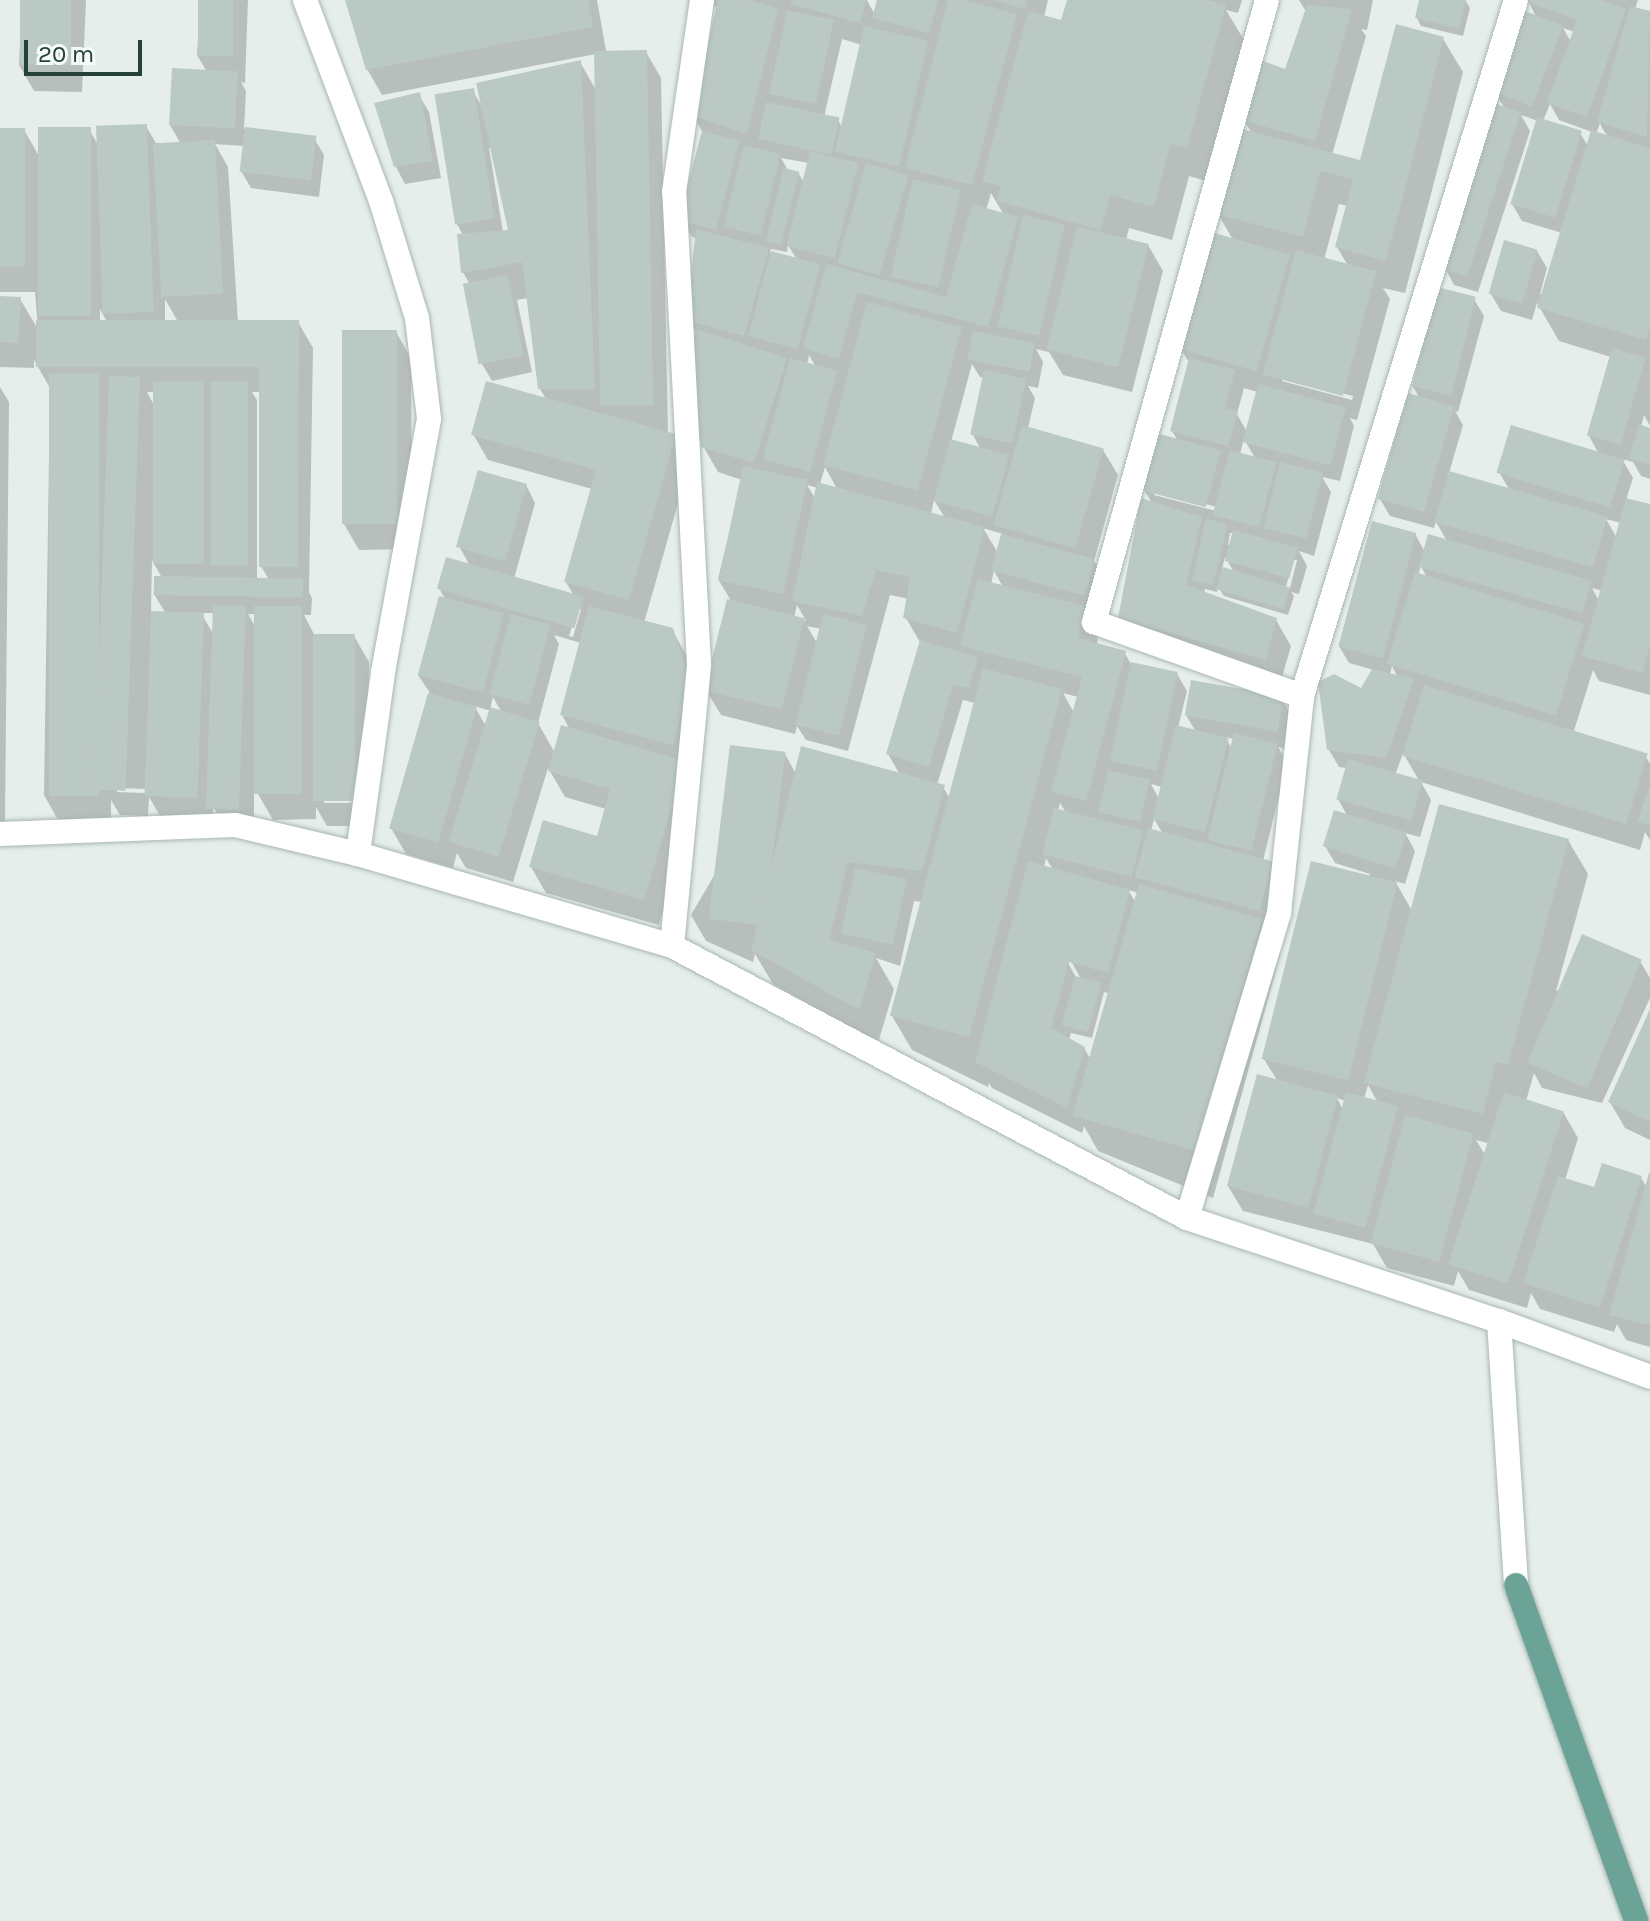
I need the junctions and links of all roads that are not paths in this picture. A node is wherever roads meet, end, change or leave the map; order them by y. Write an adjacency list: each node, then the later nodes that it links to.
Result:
1 (305, 0): 7 (street)
2 (702, 0): 8 (street)
3 (1267, 0): 5 (street)
4 (1516, 0): 5 (street)
5 (1302, 696): 9 (street)
6 (0, 834): 7 (street)
7 (358, 854): 8 (street)
8 (672, 946): 9 (street)
9 (1187, 1218): 10 (street)
10 (1499, 1321): 11 (street); 12 (street)
11 (1650, 1377)
12 (1516, 1585): 13 (main road)
13 (1636, 1921)

